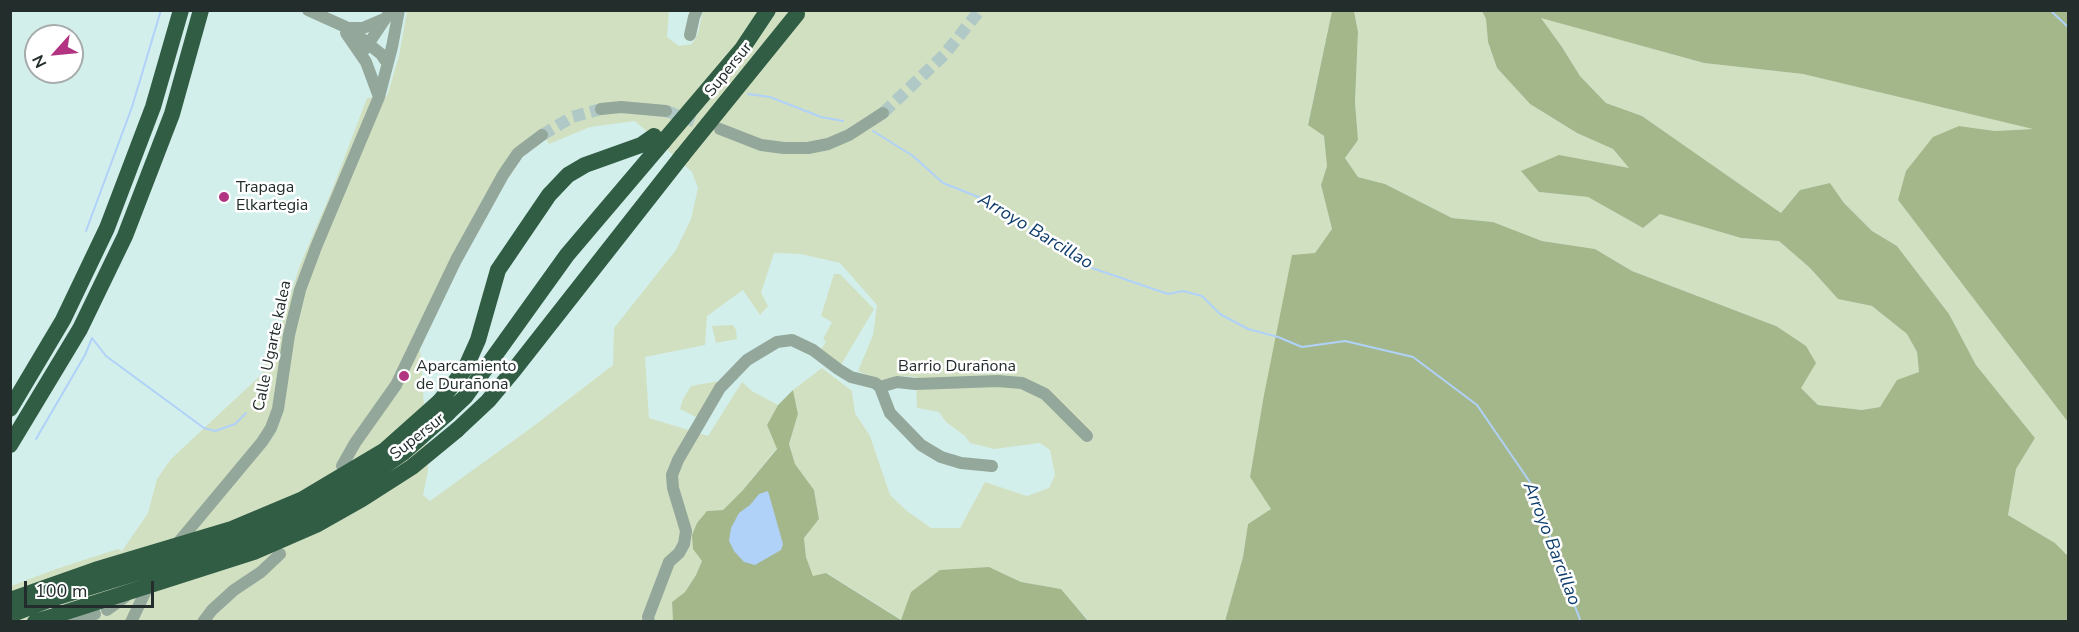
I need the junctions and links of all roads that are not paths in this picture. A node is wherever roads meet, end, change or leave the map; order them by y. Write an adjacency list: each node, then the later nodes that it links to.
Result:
1 (181, 10): 23 (highway)
2 (201, 10): 25 (highway)
3 (308, 10): 8 (street)
4 (697, 10): 11 (street)
5 (799, 12): 33 (highway, Supersur, bridge)
6 (393, 13): 9 (street); 10 (street, Calle Ugarte kalea); 12 (street)
7 (764, 16): 20 (highway, Supersur)
8 (335, 22): 9 (street); 12 (street)
9 (348, 28): 12 (street)
10 (395, 32): 13 (street); 14 (street, Calle Ugarte kalea)
11 (690, 35)
12 (365, 54): 13 (street); 13 (street); 14 (street)
13 (385, 60): 14 (street)
14 (381, 91): 29 (street, Calle Ugarte kalea)
15 (601, 109): 16 (street)
16 (666, 111)
17 (883, 113): 18 (street)
18 (720, 129)
19 (542, 135): 26 (street)
20 (659, 139): 22 (highway, Supersur); 22 (highway)
21 (880, 387): 24 (street, Barrio Durañona); 27 (street, Barrio Durañona); 37 (street, Barrio Durañona)
22 (443, 407): 30 (highway, bridge); 31 (highway, Supersur, bridge)
23 (10, 409)
24 (1087, 436)
25 (10, 445)
26 (342, 466)
27 (992, 466)
28 (280, 555): 36 (street)
29 (152, 577): 32 (street); 35 (street, Calle Ugarte kalea)
30 (10, 600)
31 (10, 614): 33 (street)
32 (97, 615): 33 (street); 34 (street)
33 (47, 620)
34 (126, 621)
35 (131, 621)
36 (203, 621)
37 (649, 621)

